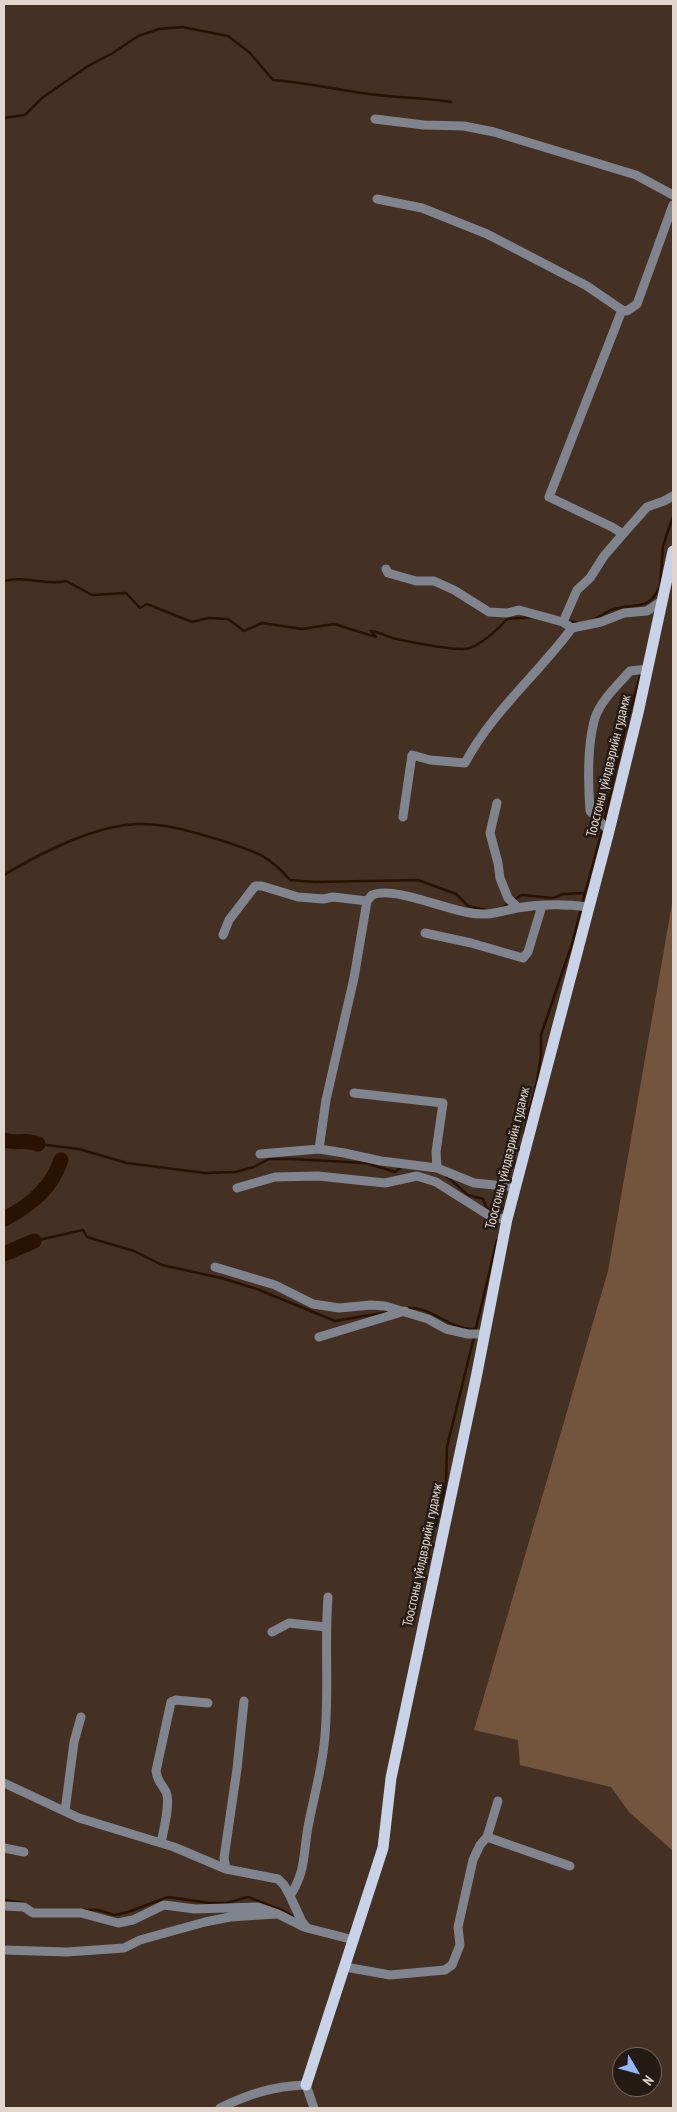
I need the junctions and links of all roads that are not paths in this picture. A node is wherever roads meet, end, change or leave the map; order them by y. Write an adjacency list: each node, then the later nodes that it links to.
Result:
1 (374, 119): 2 (street)
2 (673, 195)
3 (377, 199): 5 (street)
4 (673, 205): 5 (street)
5 (622, 310): 7 (street)
6 (673, 496): 7 (street)
7 (623, 534): 11 (street)
8 (673, 550): 10 (main road, Тоосгоны үйлдвэрийн гудамж)
9 (386, 569): 11 (street)
10 (664, 600): 12 (street); 13 (main road, Тоосгоны үйлдвэрийн гудамж)
11 (563, 622): 12 (street)
12 (572, 628): 15 (street)
13 (648, 669): 16 (main road, Тоосгоны үйлдвэрийн гудамж); 16 (street)
14 (497, 803): 20 (street)
15 (402, 817)
16 (609, 831): 19 (main road, Тоосгоны үйлдвэрийн гудамж)
17 (367, 901): 20 (street); 22 (street); 24 (street)
18 (542, 906): 19 (street); 20 (street); 21 (street)
19 (589, 907): 27 (main road, Тоосгоны үйлдвэрийн гудамж)
20 (518, 908)
21 (425, 934)
22 (223, 935)
23 (354, 1093): 26 (street)
24 (319, 1149): 25 (street); 26 (street)
25 (260, 1154)
26 (437, 1168): 27 (street)
27 (515, 1187): 29 (main road, Тоосгоны үйлдвэрийн гудамж)
28 (237, 1188): 29 (street)
29 (506, 1219): 32 (main road, Тоосгоны үйлдвэрийн гудамж)
30 (215, 1267): 31 (street)
31 (405, 1311): 32 (street); 33 (street)
32 (484, 1334): 53 (main road, Тоосгоны үйлдвэрийн гудамж)
33 (319, 1337)
34 (328, 1597): 35 (street)
35 (326, 1627): 36 (street); 49 (street)
36 (272, 1632)
37 (244, 1701): 48 (street)
38 (208, 1703): 44 (street)
39 (81, 1717): 42 (street)
40 (4, 1785): 42 (street)
41 (498, 1801): 43 (street)
42 (65, 1812): 44 (street)
43 (487, 1837): 47 (street); 55 (street)
44 (161, 1843): 48 (street)
45 (4, 1848): 46 (street)
46 (24, 1852)
47 (570, 1866)
48 (226, 1869): 49 (street)
49 (290, 1896): 52 (street)
50 (4, 1906): 51 (street)
51 (278, 1914): 52 (street); 54 (street)
52 (307, 1928): 53 (street)
53 (354, 1940): 55 (main road, Тоосгоны үйлдвэрийн гудамж)
54 (4, 1950)
55 (345, 1967): 56 (main road, Тоосгоны үйлдвэрийн гудамж)
56 (306, 2085): 57 (street); 58 (street)
57 (220, 2108)
58 (314, 2108)

